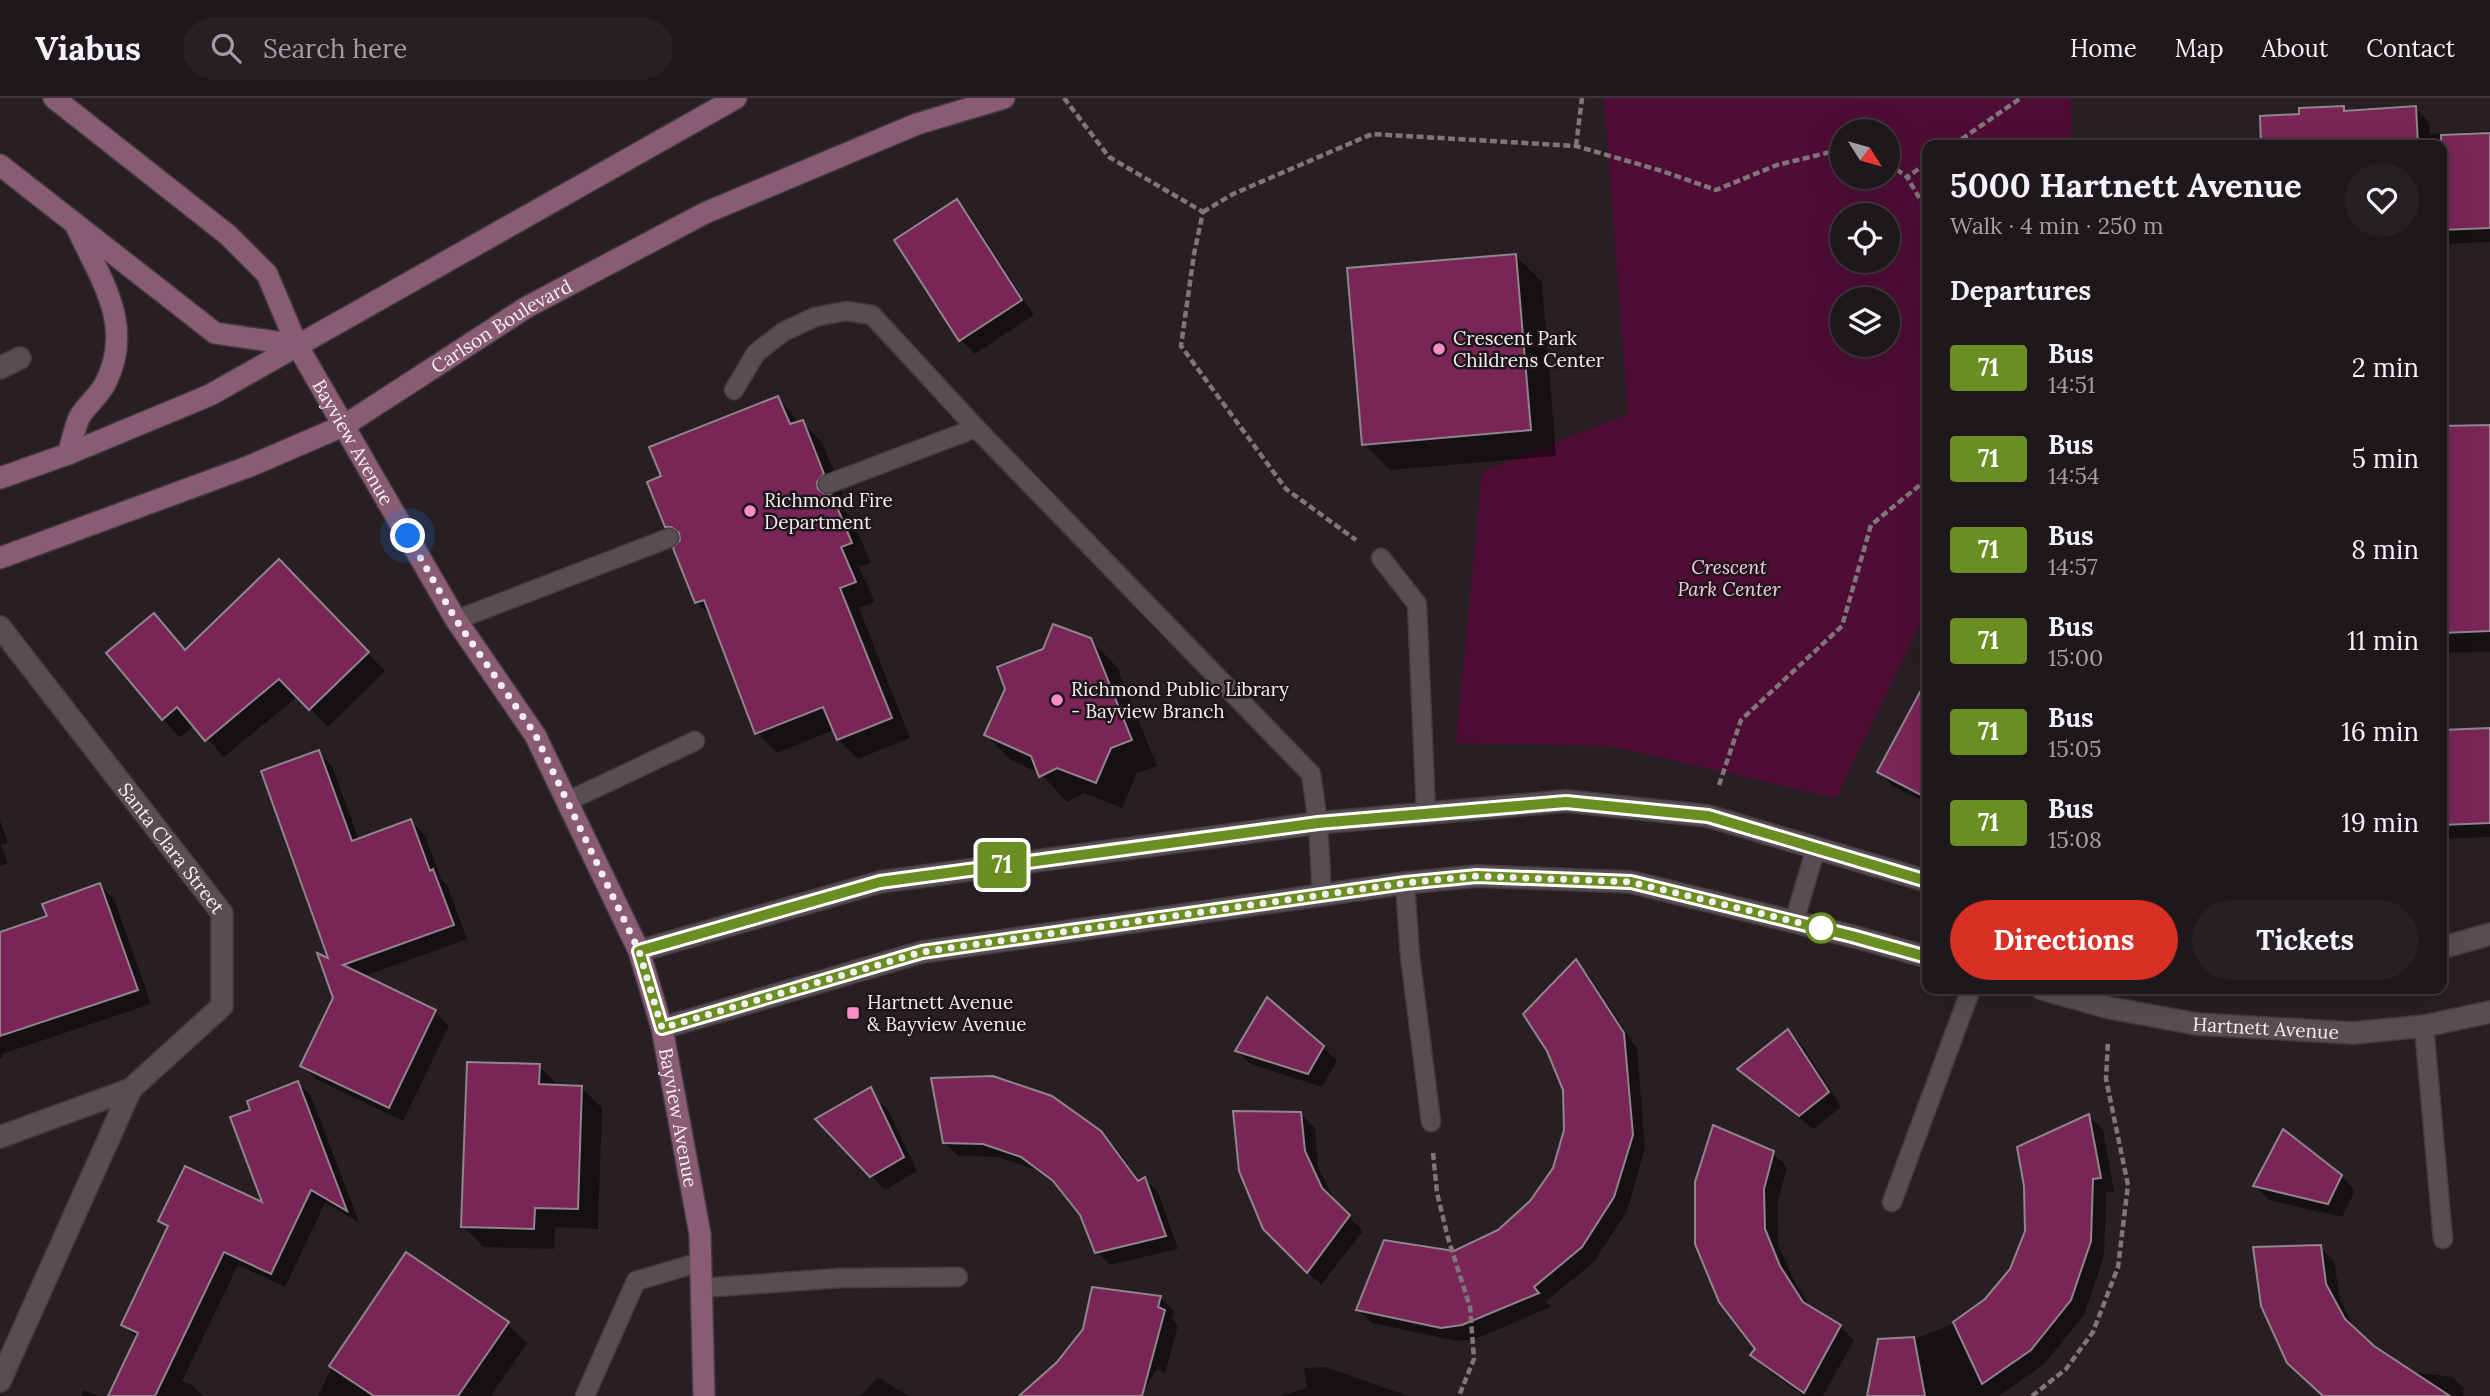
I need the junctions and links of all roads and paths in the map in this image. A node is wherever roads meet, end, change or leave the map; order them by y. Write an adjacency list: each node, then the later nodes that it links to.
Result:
1 (54, 98): 17 (street, Bayview Avenue)
2 (736, 98): 17 (street)
3 (1004, 98): 21 (street, Carlson Boulevard)
4 (1064, 98): 15 (path)
5 (1582, 98): 8 (path)
6 (2021, 98): 7 (path)
7 (1959, 140)
8 (1576, 146): 9 (path); 15 (path)
9 (1830, 152)
10 (0, 164): 16 (street)
11 (1922, 166): 13 (path)
12 (1900, 172): 13 (path)
13 (1907, 177): 14 (path)
14 (1922, 203)
15 (1203, 212): 29 (path)
16 (75, 223): 17 (street); 23 (street)
17 (297, 345): 21 (street, Bayview Avenue); 23 (street)
18 (20, 358): 19 (street)
19 (0, 368)
20 (734, 390): 22 (lane)
21 (345, 425): 28 (street, Carlson Boulevard); 30 (street, Bayview Avenue)
22 (976, 428): 26 (lane); 36 (lane)
23 (68, 454): 24 (street)
24 (0, 478)
25 (1922, 483): 35 (path)
26 (828, 484)
27 (669, 538): 30 (lane)
28 (0, 558)
29 (1381, 558): 34 (lane)
30 (456, 620): 33 (street, Bayview Avenue)
31 (0, 627): 52 (street, Santa Clara Street)
32 (695, 741): 33 (lane)
33 (566, 803): 44 (street, Bayview Avenue)
34 (1426, 812): 35 (street); 36 (street)
35 (1708, 816): 37 (street)
36 (1318, 823): 40 (lane); 44 (street)
37 (1816, 848): 38 (street); 41 (lane)
38 (1922, 880)
39 (1405, 883): 40 (street); 41 (street); 53 (lane)
40 (1322, 895): 51 (street)
41 (1794, 922): 45 (street)
42 (2490, 934): 43 (street)
43 (2447, 946)
44 (639, 951): 51 (street, Bayview Avenue)
45 (1922, 956)
46 (1969, 994): 55 (lane)
47 (2060, 994): 48 (street, Hartnett Avenue)
48 (2110, 1008): 50 (street, Hartnett Avenue); 64 (path)
49 (2490, 1012): 50 (street, Hartnett Avenue)
50 (2424, 1026): 56 (lane)
51 (662, 1028): 57 (street, Bayview Avenue)
52 (131, 1089): 54 (street); 60 (street, Santa Clara Street)
53 (1431, 1122): 63 (path)
54 (0, 1137)
55 (1892, 1202)
56 (2443, 1239)
57 (700, 1262): 59 (street, Bayview Avenue); 61 (lane)
58 (958, 1278): 59 (lane)
59 (701, 1288): 62 (street, Bayview Avenue)
60 (0, 1381)
61 (585, 1396)
62 (704, 1396)
63 (1459, 1396)
64 (2032, 1396)

